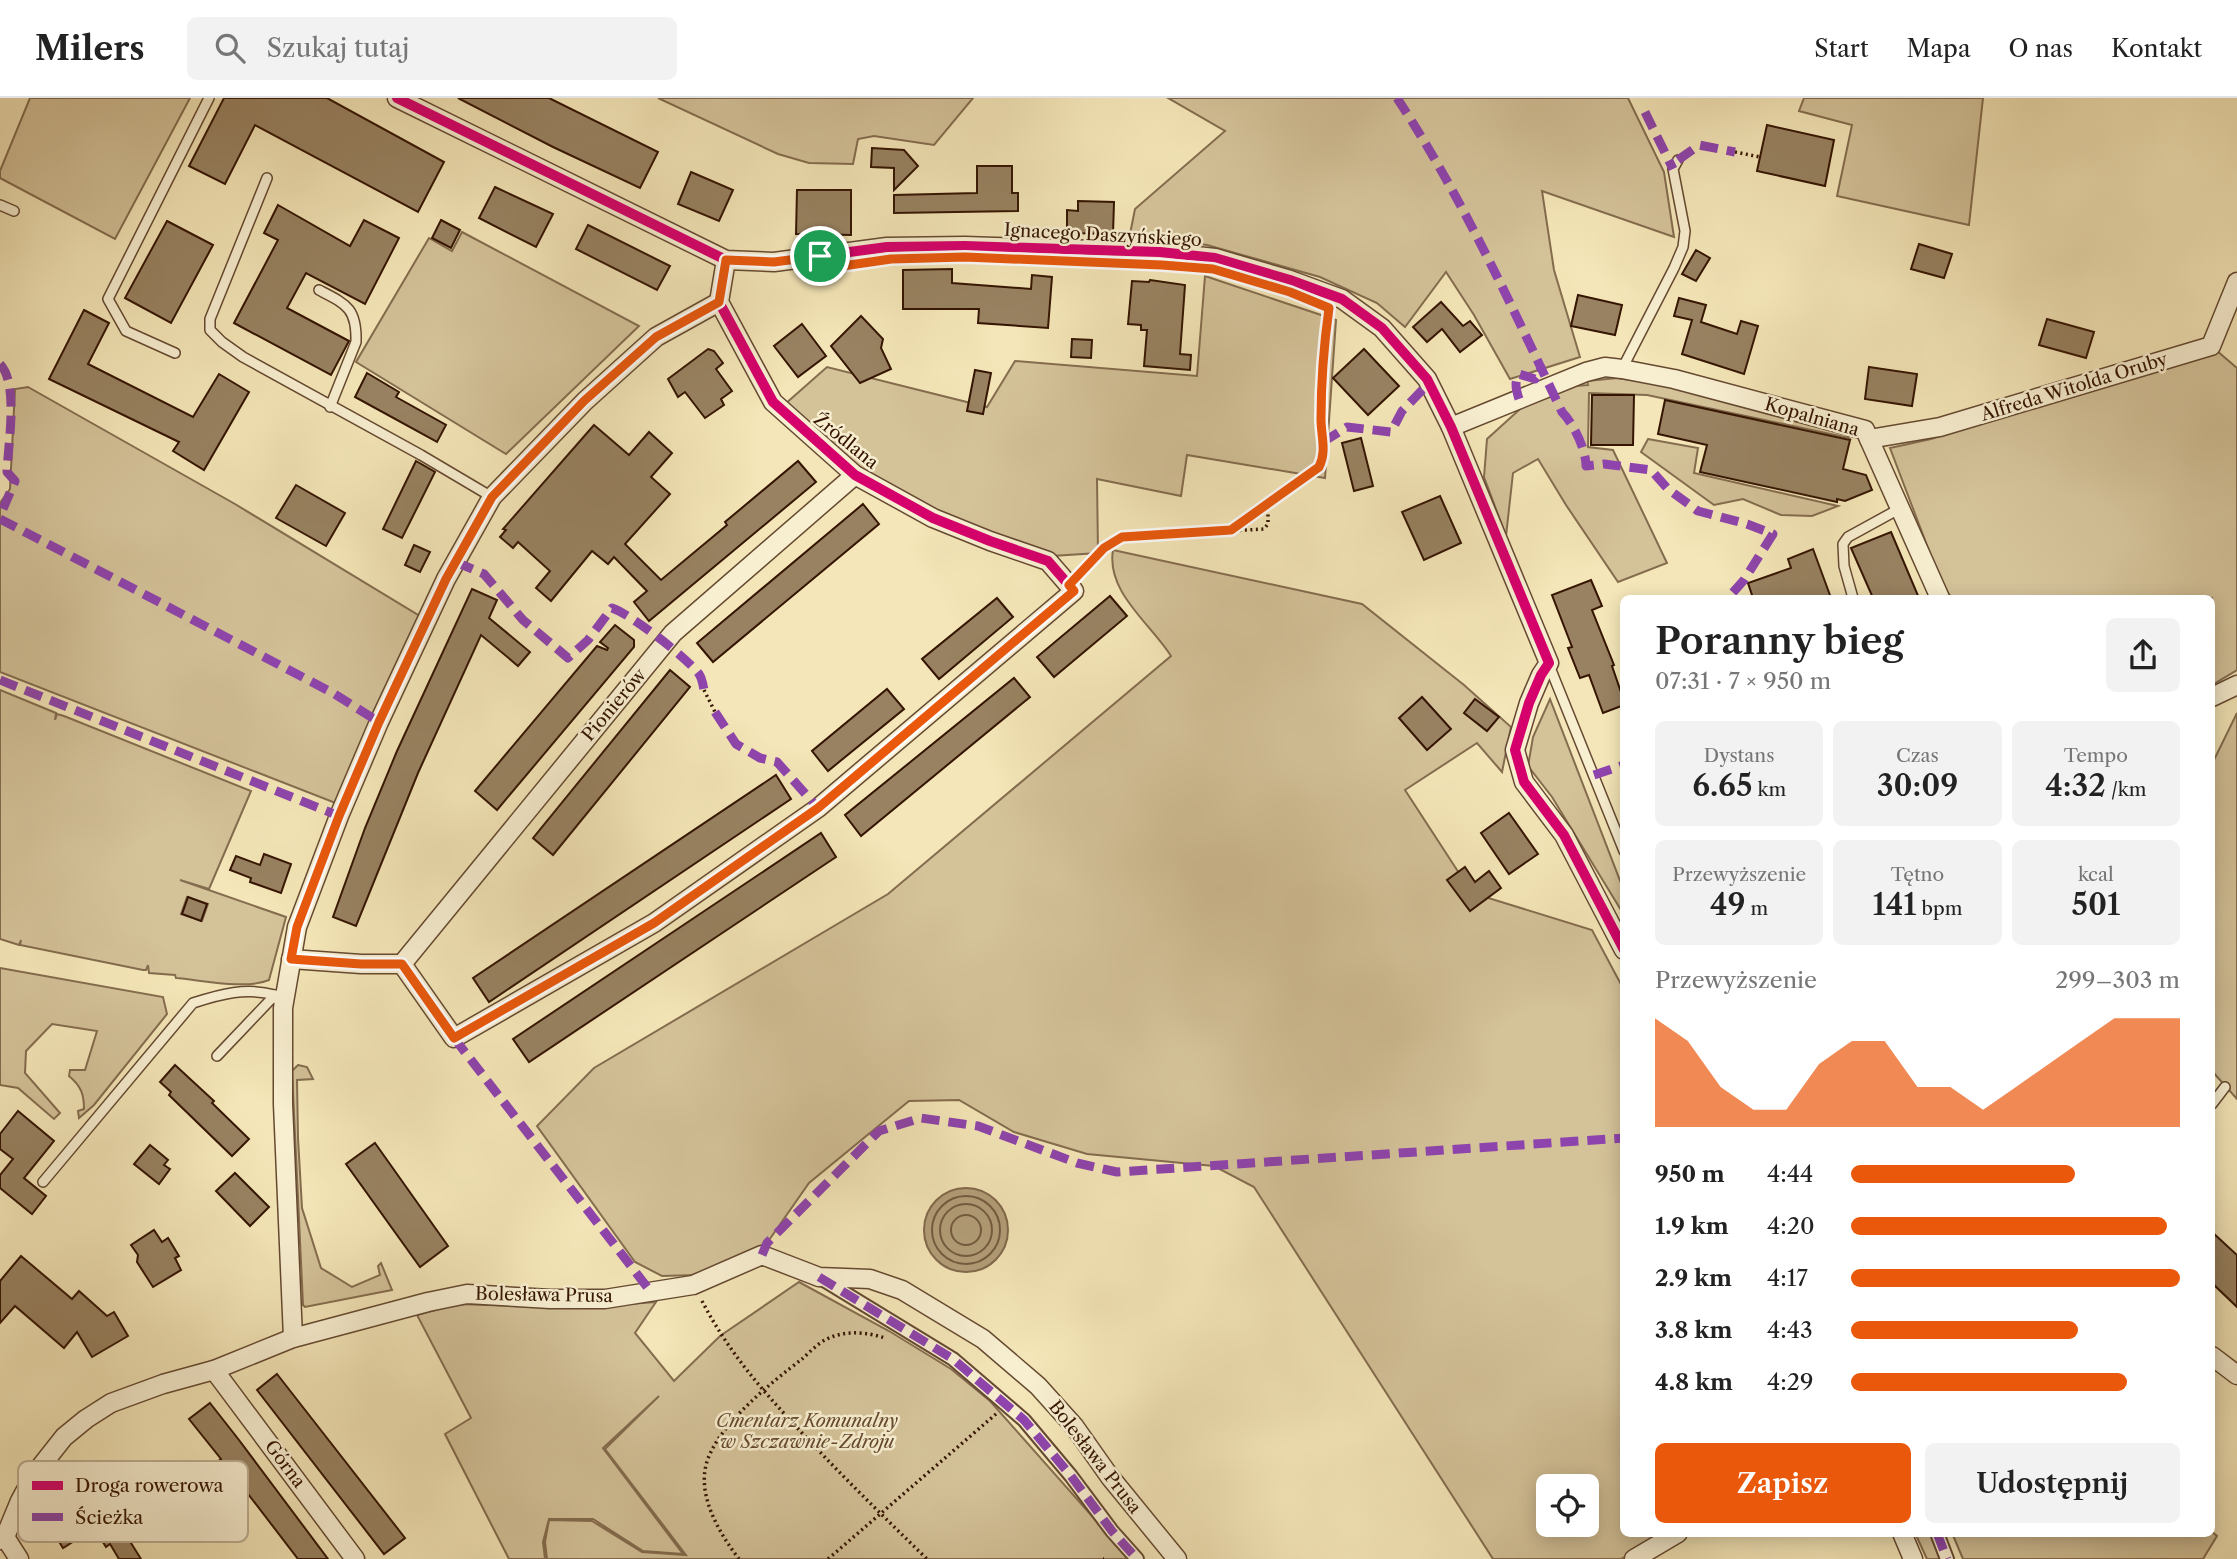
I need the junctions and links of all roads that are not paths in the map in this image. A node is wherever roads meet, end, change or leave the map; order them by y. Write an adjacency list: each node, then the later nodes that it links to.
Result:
1 (209, 98): 11 (lane)
2 (397, 98): 7 (street, Ignacego Daszyńskiego)
3 (1678, 160): 12 (lane)
4 (267, 178): 13 (lane)
5 (0, 205): 6 (lane)
6 (14, 211)
7 (726, 260): 10 (street); 14 (street, Ignacego Daszyńskiego)
8 (2237, 282): 15 (street, Alfreda Witolda Oruby)
9 (319, 290): 13 (lane)
10 (719, 302): 16 (street, Źródlana); 17 (street)
11 (175, 353)
12 (1622, 369): 14 (street, Kopalniana); 15 (street, Kopalniana)
13 (330, 407): 17 (lane)
14 (1451, 427): 21 (street, Ignacego Daszyńskiego)
15 (1869, 439): 18 (street, Kopalniana)
16 (855, 475): 27 (street, Pionierów); 27 (street, Źródlana)
17 (492, 497): 26 (street)
18 (1899, 509): 19 (lane); 20 (street, Kopalniana)
19 (1852, 595)
20 (1939, 595)
21 (1549, 663): 24 (lane); 25 (street)
22 (2237, 685): 23 (street)
23 (2215, 696)
24 (1620, 841)
25 (1620, 942)
26 (291, 959): 27 (street); 28 (street)
27 (402, 964)
28 (279, 1002): 29 (lane); 32 (lane); 34 (street)
29 (217, 1056)
30 (2225, 1087): 31 (lane)
31 (2215, 1100)
32 (43, 1182)
33 (819, 1277): 34 (street, Bolesława Prusa); 46 (street); 47 (street, Bolesława Prusa)
34 (293, 1338): 36 (street, Bolesława Prusa)
35 (2215, 1358): 37 (street)
36 (214, 1370): 38 (street, Bolesława Prusa); 45 (street, Górna)
37 (2237, 1375)
38 (45, 1461)
39 (18, 1505): 43 (street, Bolesława Prusa)
40 (1671, 1537): 48 (street)
41 (1904, 1537): 49 (street)
42 (1939, 1537): 50 (street)
43 (3, 1538): 44 (street)
44 (19, 1559)
45 (355, 1559)
46 (1137, 1559)
47 (1177, 1559)
48 (1634, 1559)
49 (1913, 1559)
50 (1947, 1559)

